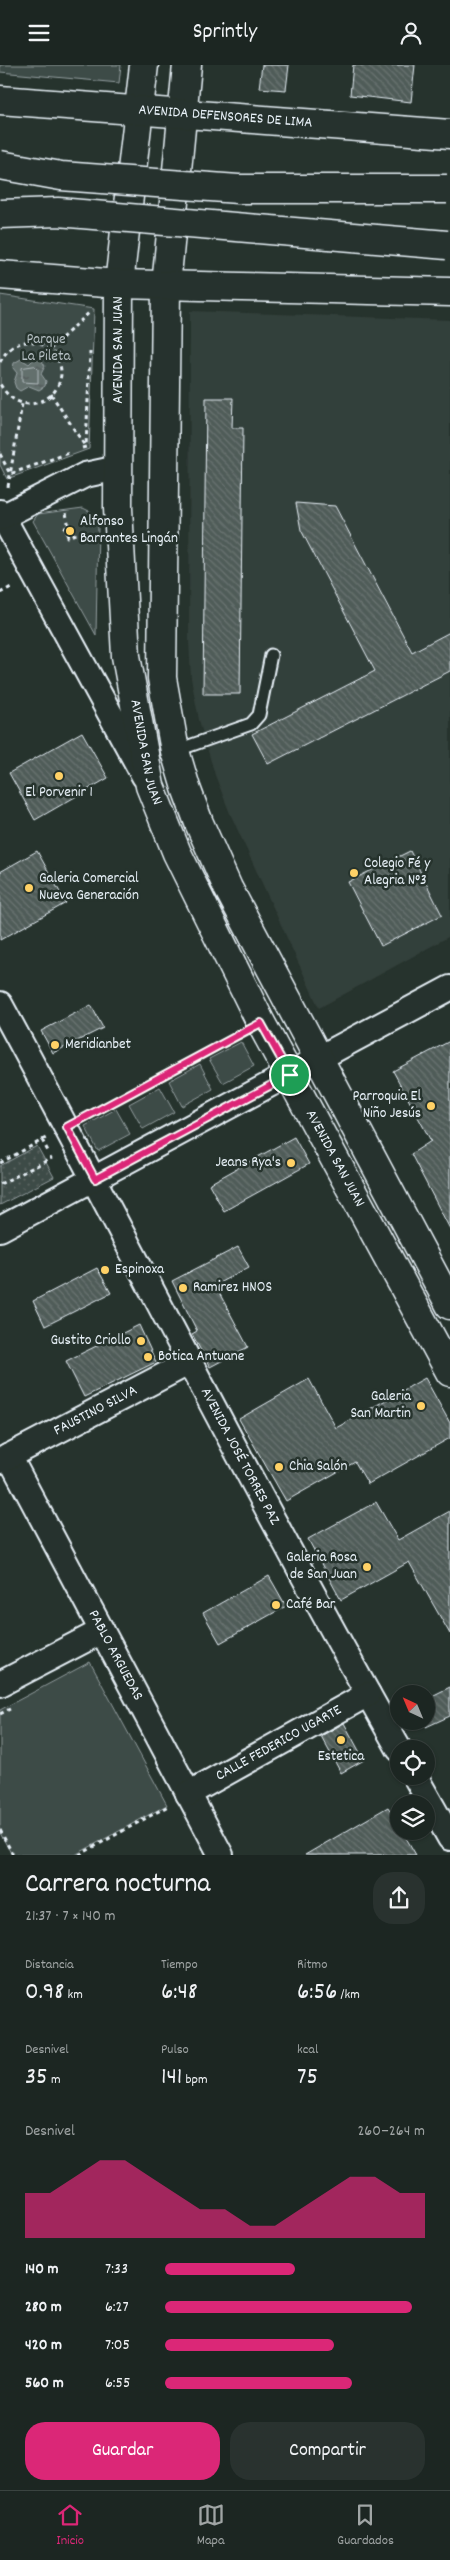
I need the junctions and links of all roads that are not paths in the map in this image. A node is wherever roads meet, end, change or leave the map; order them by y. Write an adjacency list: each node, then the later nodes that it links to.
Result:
1 (144, 65): 4 (main road, AVENIDA SAN JUAN)
2 (187, 65): 5 (main road, AVENIDA SAN JUAN)
3 (0, 100): 4 (main road, AVENIDA DEFENSORES DE LIMA)
4 (140, 111): 5 (main road, AVENIDA DEFENSORES DE LIMA); 12 (main road, AVENIDA SAN JUAN)
5 (182, 115): 6 (main road, AVENIDA DEFENSORES DE LIMA); 13 (main road, AVENIDA SAN JUAN)
6 (450, 134)
7 (0, 165): 8 (main road, bridge)
8 (449, 189)
9 (0, 214): 10 (main road, bridge)
10 (449, 245)
11 (0, 275): 12 (main road)
12 (119, 284): 13 (main road); 15 (main road, AVENIDA SAN JUAN)
13 (166, 285): 14 (main road); 18 (main road, AVENIDA SAN JUAN)
14 (450, 292)
15 (118, 468): 16 (street); 19 (main road, AVENIDA SAN JUAN)
16 (1, 516): 19 (street)
17 (271, 655): 18 (lane)
18 (175, 751): 22 (main road, AVENIDA SAN JUAN)
19 (150, 786): 23 (main road, AVENIDA SAN JUAN)
20 (450, 988): 22 (street)
21 (0, 1004): 24 (street, AVENIDA JOSÉ TORRES PAZ)
22 (319, 1059): 23 (street); 26 (main road, AVENIDA SAN JUAN)
23 (290, 1075): 24 (street); 28 (main road, AVENIDA SAN JUAN)
24 (95, 1179): 25 (street); 27 (street, AVENIDA JOSÉ TORRES PAZ)
25 (0, 1229)
26 (450, 1305)
27 (190, 1362): 29 (street, FAUSTINO SILVA); 32 (street, AVENIDA JOSÉ TORRES PAZ)
28 (450, 1372)
29 (4, 1458): 30 (street, PABLO ARGUEDAS)
30 (102, 1631): 31 (street); 35 (street, PABLO ARGUEDAS)
31 (0, 1683)
32 (368, 1693): 33 (street, AVENIDA JOSÉ TORRES PAZ); 35 (street, CALLE FEDERICO UGARTE)
33 (395, 1740)
34 (420, 1785): 36 (street)
35 (188, 1794): 37 (street, PABLO ARGUEDAS)
36 (450, 1838)
37 (221, 1855)

